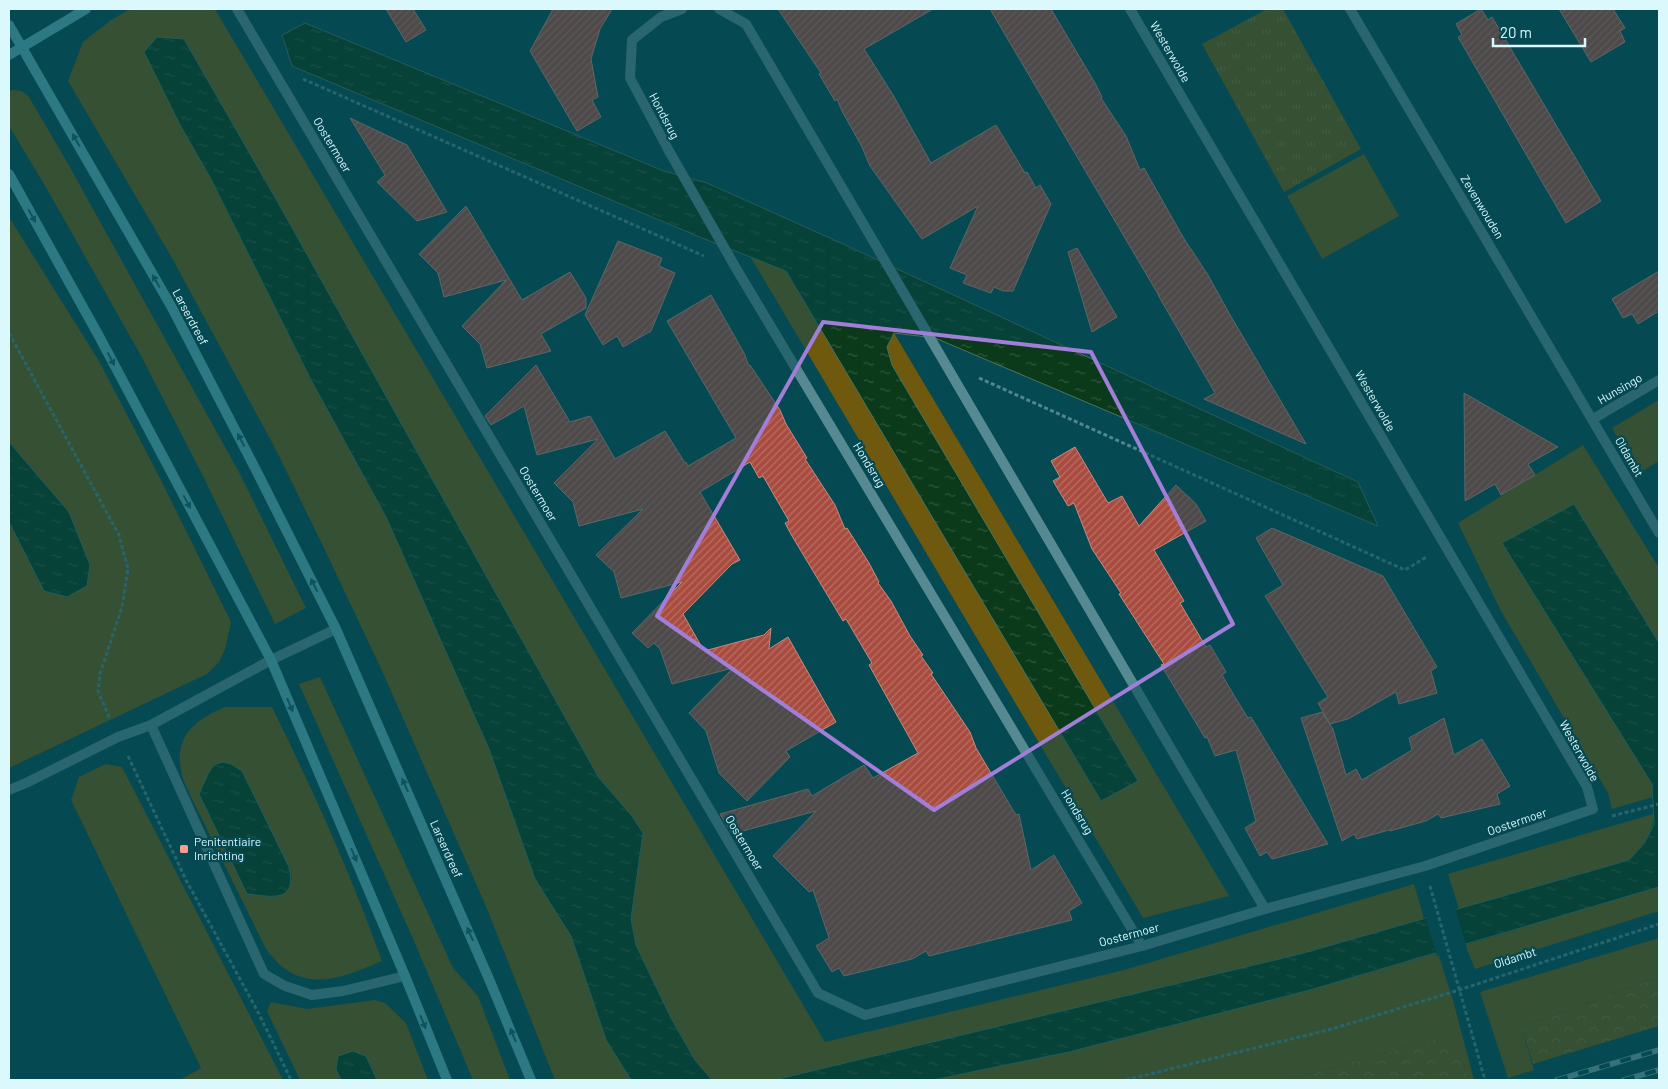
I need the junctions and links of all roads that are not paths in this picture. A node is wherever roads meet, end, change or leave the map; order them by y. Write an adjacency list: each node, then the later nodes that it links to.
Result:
1 (86, 9): 8 (main road)
2 (237, 9): 20 (street, Oostermoer)
3 (682, 9): 20 (street, Hondsrug)
4 (719, 9): 19 (street)
5 (1130, 9): 18 (street, Westerwolde)
6 (1350, 9): 12 (street, Zevenwouden)
7 (9, 25): 8 (main road, Larserdreef)
8 (23, 47): 9 (main road); 14 (main road, Larserdreef, one-way to 8)
9 (9, 55)
10 (9, 174): 15 (main road, one-way to 15)
11 (1659, 380): 12 (street, Hunsingo)
12 (1592, 419): 13 (street, Oldambt)
13 (1659, 533)
14 (336, 629): 15 (street); 23 (main road, Larserdreef, one-way to 14)
15 (271, 660): 16 (street); 21 (main road, one-way to 21)
16 (151, 725): 17 (street); 21 (street)
17 (9, 790)
18 (1593, 809): 19 (street, Oostermoer)
19 (1265, 909): 20 (street, Oostermoer)
20 (1142, 946)
21 (405, 976): 22 (main road, one-way to 22)
22 (447, 1080)
23 (532, 1080)

